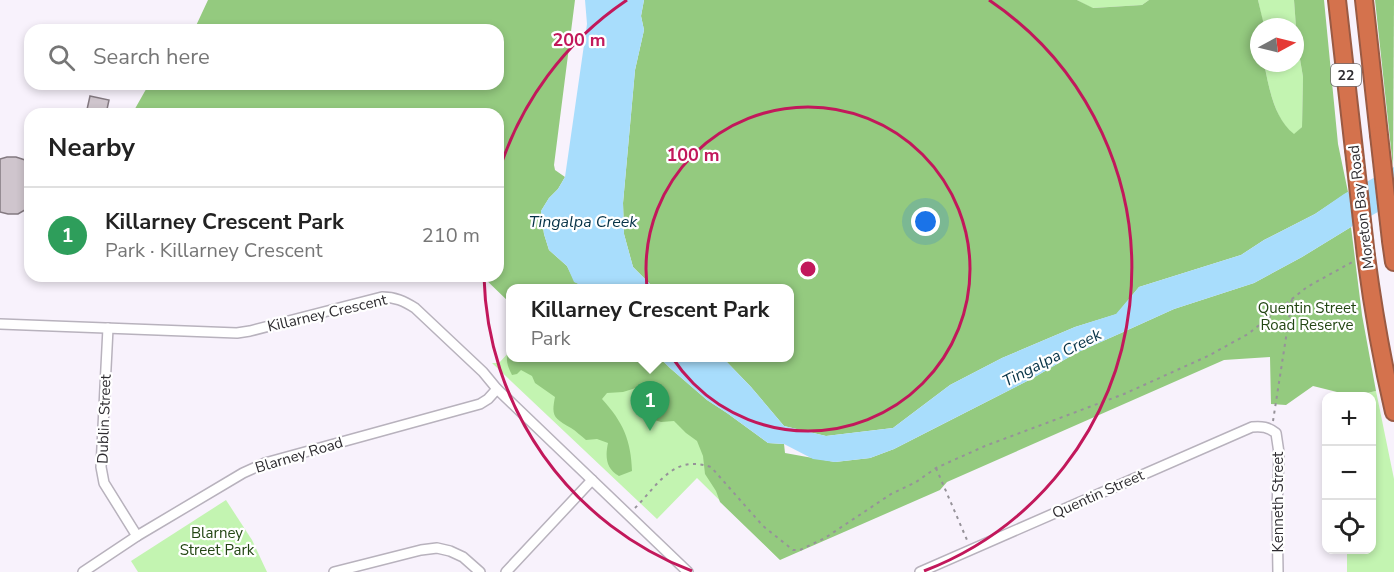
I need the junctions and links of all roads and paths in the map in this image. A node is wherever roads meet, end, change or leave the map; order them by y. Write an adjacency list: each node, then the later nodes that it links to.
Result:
1 (1337, 0): 3 (highway, Moreton Bay Road / 22, bridge)
2 (1364, 0): 4 (highway, Moreton Bay Road / 22, bridge)
3 (1364, 256): 5 (path); 9 (highway, Moreton Bay Road / 22)
4 (1394, 262)
5 (1292, 298): 10 (path); 11 (path)
6 (0, 324): 7 (street, Killarney Crescent)
7 (108, 328): 8 (street, Killarney Crescent); 14 (street, Dublin Street)
8 (498, 389): 12 (street, Killarney Crescent); 14 (street, Blarney Road)
9 (1394, 412)
10 (1274, 431): 15 (street, Quentin Street); 22 (street, Kenneth Street)
11 (936, 468): 13 (path); 15 (path)
12 (592, 480): 13 (street, Killarney Crescent); 19 (street)
13 (628, 515): 20 (street, Killarney Crescent)
14 (137, 536): 16 (street, Blarney Road)
15 (971, 550): 21 (street, Quentin Street)
16 (83, 572)
17 (334, 572): 18 (street)
18 (480, 572)
19 (506, 572)
20 (688, 572)
21 (920, 572)
22 (1278, 572)

